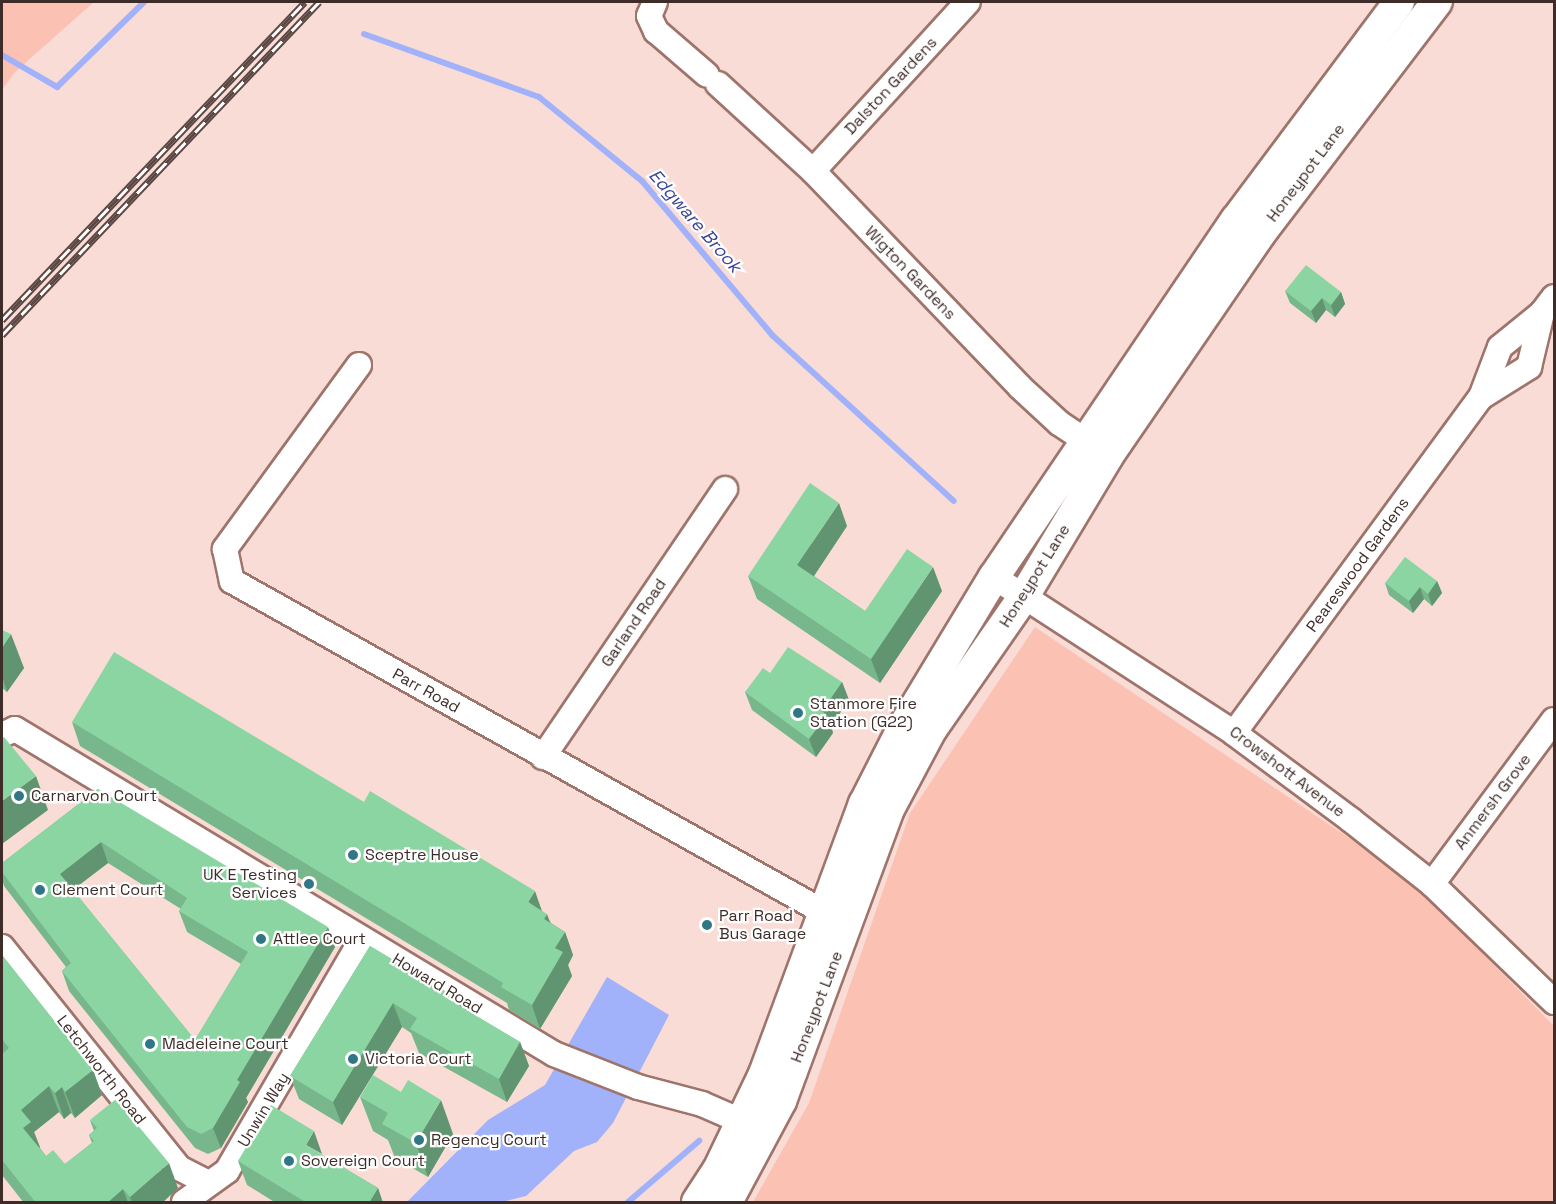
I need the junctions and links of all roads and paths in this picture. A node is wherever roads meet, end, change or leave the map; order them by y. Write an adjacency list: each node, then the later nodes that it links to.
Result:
1 (968, 2): 5 (street, Dalston Gardens)
2 (1399, 2): 9 (main road, Honeypot Lane)
3 (1437, 2): 9 (main road, Honeypot Lane)
4 (652, 9): 5 (street, Wigton Gardens)
5 (813, 171): 9 (street, Wigton Gardens)
6 (1548, 305): 8 (street, Peareswood Gardens); 8 (street, Peareswood Gardens)
7 (359, 365): 16 (street, Parr Road)
8 (1481, 397): 14 (street, Peareswood Gardens)
9 (1097, 448): 11 (main road, Honeypot Lane); 12 (main road, Honeypot Lane)
10 (725, 489): 16 (street, Garland Road)
11 (994, 577): 12 (street, Crowshott Avenue); 18 (main road, Honeypot Lane)
12 (1024, 596): 14 (street, Crowshott Avenue); 18 (main road, Honeypot Lane)
13 (1554, 720): 17 (street, Anmersh Grove)
14 (1234, 733): 17 (street, Crowshott Avenue)
15 (2, 735): 19 (street, Howard Road)
16 (543, 757): 18 (street, Parr Road)
17 (1432, 884): 21 (street, Crowshott Avenue)
18 (836, 919): 22 (main road, Honeypot Lane)
19 (362, 939): 22 (street, Howard Road); 23 (street, Unwin Way)
20 (2, 947): 23 (street, Letchworth Road)
21 (1554, 1002)
22 (755, 1126): 25 (main road, Honeypot Lane); 26 (main road, Honeypot Lane)
23 (208, 1183): 24 (street, Unwin Way)
24 (184, 1203)
25 (697, 1203)
26 (727, 1203)

